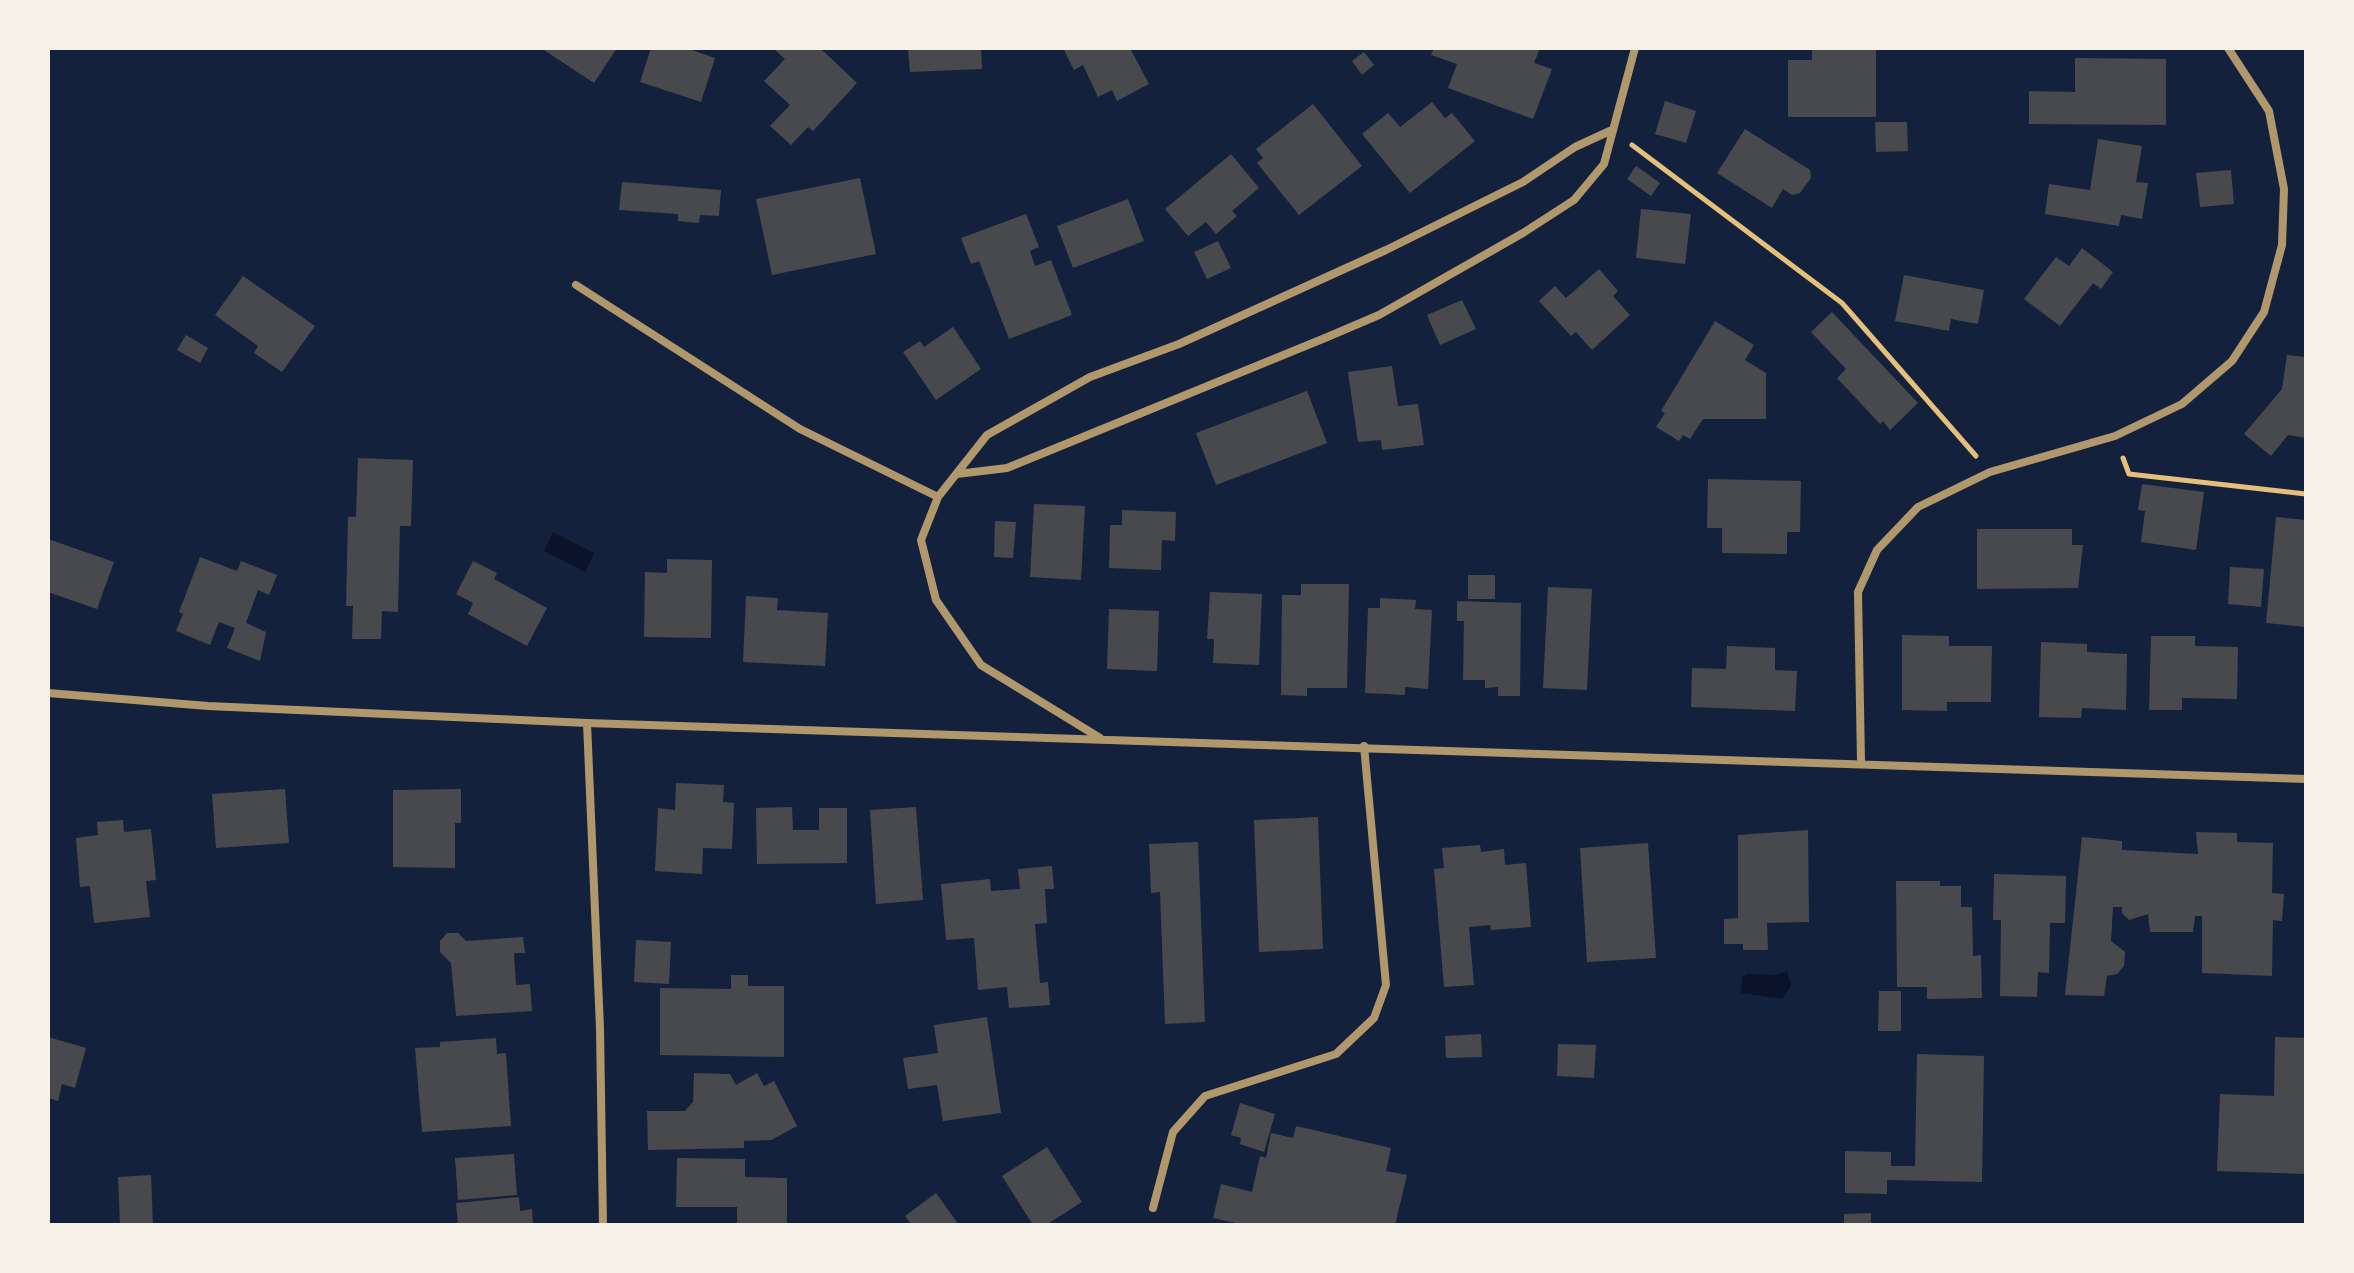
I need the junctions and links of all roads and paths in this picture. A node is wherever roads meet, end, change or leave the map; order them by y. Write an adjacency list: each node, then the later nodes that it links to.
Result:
1 (1635, 48): 3 (street)
2 (2228, 48): 5 (street)
3 (1612, 130): 5 (path); 6 (street); 6 (street)
4 (576, 285): 9 (street)
5 (1990, 472): 14 (street)
6 (957, 474): 9 (street)
7 (2129, 474): 8 (path)
8 (2306, 494)
9 (938, 497): 12 (street)
10 (48, 693): 11 (street)
11 (587, 723): 12 (street); 17 (street)
12 (1100, 738): 13 (street)
13 (1364, 746): 14 (street); 16 (street)
14 (1861, 762): 15 (street)
15 (2306, 779)
16 (1153, 1208)
17 (603, 1225)

